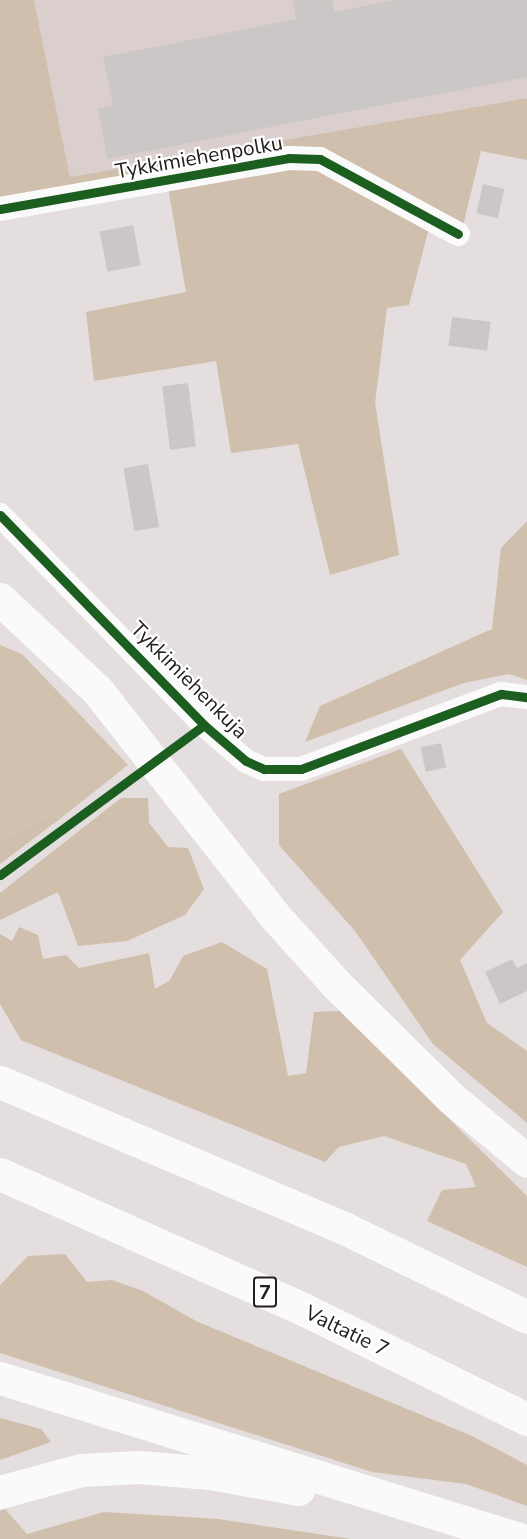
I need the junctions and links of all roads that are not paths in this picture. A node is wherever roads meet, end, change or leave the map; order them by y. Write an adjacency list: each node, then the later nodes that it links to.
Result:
1 (0, 209): 2 (street, Tykkimiehenpolku)
2 (458, 234)
3 (0, 514): 7 (street, Tykkimiehenkuja)
4 (0, 599): 6 (highway)
5 (0, 612): 6 (highway)
6 (44, 637): 9 (highway)
7 (527, 697)
8 (0, 1082): 11 (highway)
9 (527, 1161)
10 (0, 1174): 13 (highway, Valtatie 7 / 7)
11 (527, 1317)
12 (0, 1378): 15 (highway)
13 (527, 1419)
14 (0, 1492): 15 (highway)
15 (510, 1536)

